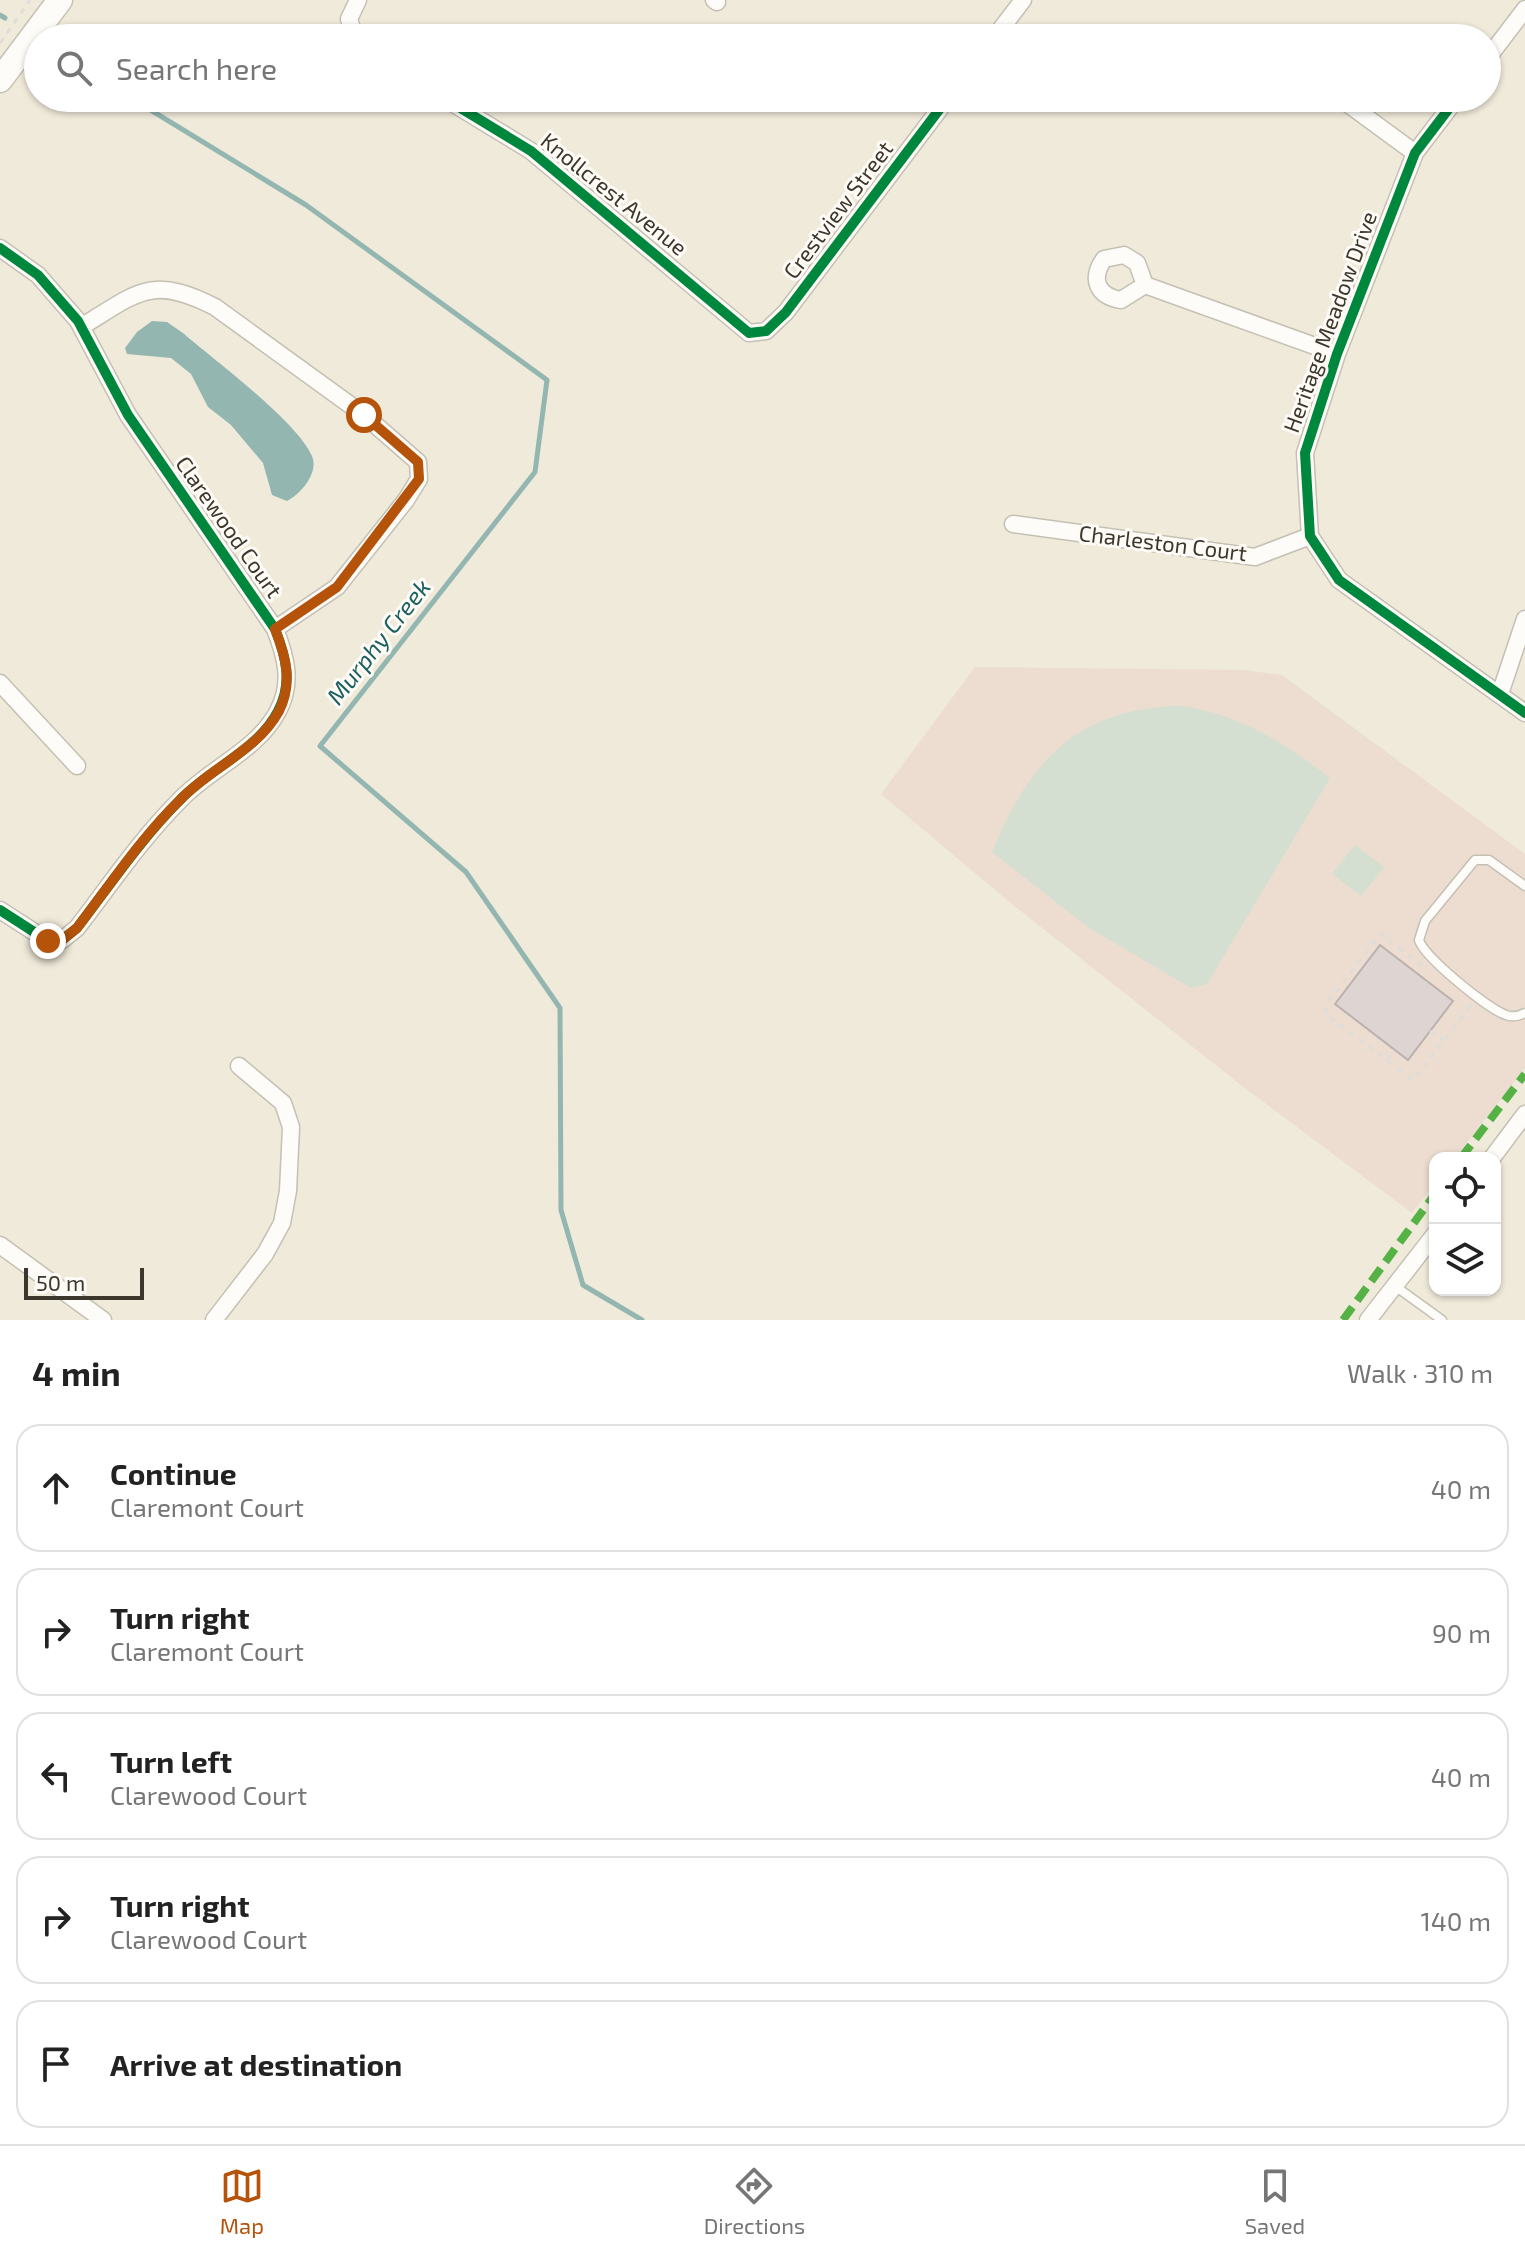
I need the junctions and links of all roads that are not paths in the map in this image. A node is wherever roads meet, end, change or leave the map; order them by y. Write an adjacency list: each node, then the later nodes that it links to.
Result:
1 (60, 0): 5 (street)
2 (1023, 0): 7 (street)
3 (356, 4): 6 (street)
4 (1522, 19): 8 (street)
5 (42, 24)
6 (351, 24)
7 (1005, 24)
8 (1501, 43)
9 (24, 48): 10 (street)
10 (0, 80)
11 (467, 112): 19 (street, Knollcrest Avenue)
12 (937, 112): 19 (street, Crestview Street)
13 (1359, 112): 15 (street)
14 (1446, 112): 15 (street, Heritage Meadow Drive)
15 (1415, 153): 20 (street, Heritage Meadow Drive)
16 (0, 248): 18 (street, Clarewood Court)
17 (1145, 285): 20 (street)
18 (81, 327): 24 (street, Clarewood Court); 24 (street)
19 (749, 333)
20 (1337, 354): 22 (street, Heritage Meadow Drive)
21 (1013, 524): 22 (street, Charleston Court)
22 (1310, 536): 26 (street, Heritage Meadow Drive)
23 (1525, 619): 26 (street)
24 (275, 629): 30 (street, Clarewood Court)
25 (0, 683): 28 (street)
26 (1500, 694): 27 (street, Heritage Meadow Drive)
27 (1525, 713)
28 (77, 766)
29 (1525, 886): 31 (lane)
30 (0, 910)
31 (1525, 1013)
32 (239, 1066): 39 (street)
33 (1525, 1114): 34 (street)
34 (1496, 1152)
35 (1429, 1242): 37 (street)
36 (0, 1245): 38 (street)
37 (1395, 1286): 40 (street); 41 (lane)
38 (103, 1320)
39 (214, 1320)
40 (1368, 1320)
41 (1442, 1320)

